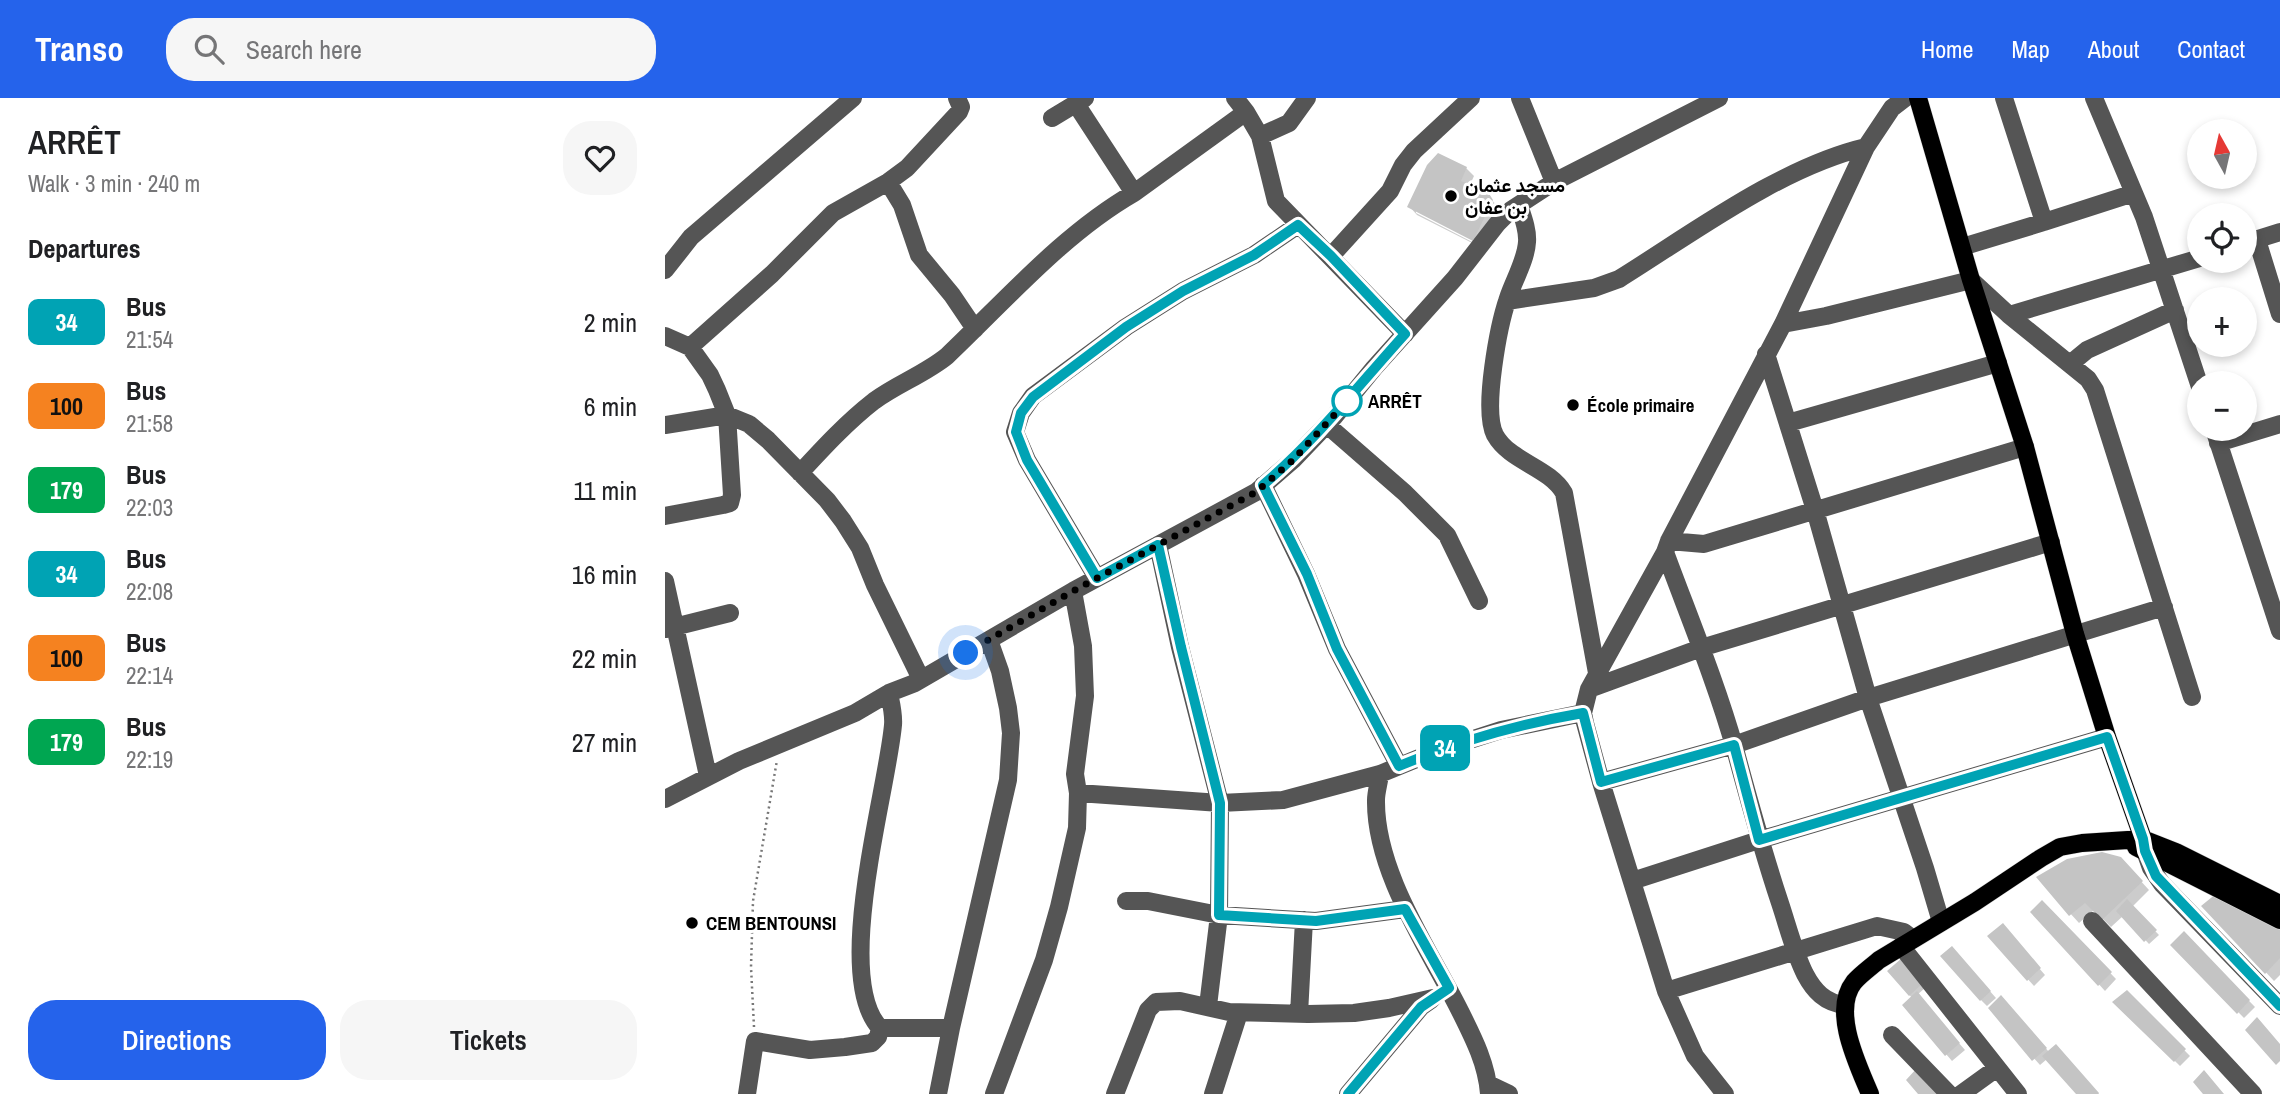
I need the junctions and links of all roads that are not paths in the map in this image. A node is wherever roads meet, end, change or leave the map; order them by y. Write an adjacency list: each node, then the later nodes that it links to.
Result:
1 (853, 98): 30 (street)
2 (957, 98): 17 (street)
3 (1307, 98): 15 (street)
4 (1471, 98): 28 (street)
5 (1520, 98): 18 (street)
6 (1719, 98): 12 (street)
7 (1905, 98): 16 (street)
8 (1918, 98): 26 (main road)
9 (2004, 98): 22 (street)
10 (2094, 98): 20 (street)
11 (1081, 101): 14 (street); 19 (street)
12 (1697, 103): 18 (street)
13 (1241, 105): 15 (street); 19 (street)
14 (1052, 118)
15 (1260, 136): 23 (street)
16 (1866, 147): 34 (street); 38 (street)
17 (888, 182): 39 (street); 42 (street)
18 (1554, 182): 21 (street)
19 (1135, 193): 39 (street)
20 (2134, 193): 22 (street); 31 (street)
21 (1519, 205): 34 (street); 40 (street)
22 (2044, 222): 26 (street)
23 (1298, 225): 28 (street); 62 (street)
24 (2280, 232): 25 (street)
25 (2257, 240)
26 (1962, 247): 32 (main road)
27 (2257, 252): 33 (street)
28 (1331, 256): 40 (street)
29 (2187, 262): 31 (street)
30 (665, 270)
31 (2161, 271): 35 (street); 37 (street)
32 (1971, 280): 37 (street); 38 (street); 44 (main road)
33 (2275, 281): 36 (street)
34 (1507, 301): 75 (street)
35 (2175, 310): 45 (street); 46 (street)
36 (2280, 314)
37 (2009, 315): 45 (street)
38 (1783, 324): 43 (street)
39 (975, 329): 55 (street)
40 (1405, 334): 51 (street)
41 (665, 336): 42 (street)
42 (690, 347): 47 (street)
43 (1766, 354): 48 (street); 61 (street)
44 (1998, 363): 48 (street); 54 (main road)
45 (2070, 364): 67 (street)
46 (2195, 371)
47 (727, 415): 50 (street); 55 (street); 58 (street)
48 (1788, 423): 57 (street)
49 (2280, 424): 52 (street)
50 (665, 425)
51 (1327, 425): 56 (street); 65 (street)
52 (2257, 428)
53 (2218, 441): 70 (street)
54 (2025, 447): 57 (street); 59 (main road)
55 (800, 473): 74 (street)
56 (1263, 485): 60 (street); 82 (street)
57 (1815, 510): 61 (street); 66 (street)
58 (665, 516)
59 (2051, 542): 66 (street); 71 (main road)
60 (1158, 545): 62 (street); 89 (street)
61 (1667, 546): 73 (street); 75 (street)
62 (1097, 578): 64 (street)
63 (665, 581): 69 (street)
64 (1073, 591): 72 (street); 86 (street)
65 (1479, 601)
66 (1842, 606): 73 (street); 78 (street)
67 (2164, 607): 71 (street); 77 (street)
68 (730, 613): 69 (street)
69 (670, 628): 84 (street)
70 (2280, 631)
71 (2075, 634): 78 (street); 80 (main road)
72 (989, 640): 74 (street); 112 (street)
73 (1701, 648): 75 (street); 81 (street)
74 (921, 679): 76 (street)
75 (1593, 681): 79 (street)
76 (889, 693): 84 (street); 111 (street)
77 (2192, 697)
78 (1868, 698): 81 (street); 87 (street)
79 (1583, 713): 82 (street); 85 (street)
80 (2107, 737): 87 (street); 91 (main road)
81 (1734, 745): 85 (street); 90 (street)
82 (1399, 766): 83 (street)
83 (1380, 774): 89 (street); 95 (street)
84 (708, 776): 88 (street)
85 (1601, 782): 92 (street)
86 (1078, 793): 89 (street); 119 (street)
87 (1901, 798): 90 (street); 100 (street)
88 (665, 800)
89 (1220, 803): 96 (street)
90 (1759, 840): 92 (street); 102 (street)
91 (2144, 845): 94 (main road); 98 (main road); 100 (main road); 108 (street)
92 (1632, 881): 104 (street)
93 (1126, 901): 96 (street)
94 (2280, 904)
95 (1405, 909): 97 (street); 103 (street)
96 (1219, 915): 97 (street); 107 (street)
97 (1304, 920): 110 (street)
98 (2280, 920)
99 (2092, 921): 128 (street)
100 (1941, 922): 101 (main road)
101 (1907, 943): 102 (street); 106 (main road); 114 (street)
102 (1796, 953): 104 (street); 106 (street)
103 (1449, 988): 105 (street); 115 (street)
104 (1666, 991): 116 (street)
105 (1433, 998): 110 (street); 122 (street)
106 (1845, 1005): 124 (main road)
107 (1208, 1006): 109 (street); 120 (street)
108 (2280, 1006)
109 (1239, 1013): 110 (street); 121 (street)
110 (1299, 1014)
111 (880, 1028): 112 (street); 117 (street)
112 (951, 1028): 118 (street)
113 (1892, 1035): 125 (street)
114 (1997, 1068): 126 (street); 127 (street)
115 (1489, 1089): 123 (street)
116 (1715, 1090)
117 (747, 1094)
118 (938, 1094)
119 (994, 1094)
120 (1115, 1094)
121 (1213, 1094)
122 (1348, 1094)
123 (1509, 1094)
124 (1870, 1094)
125 (1949, 1094)
126 (1961, 1094)
127 (2018, 1094)
128 (2253, 1094)

